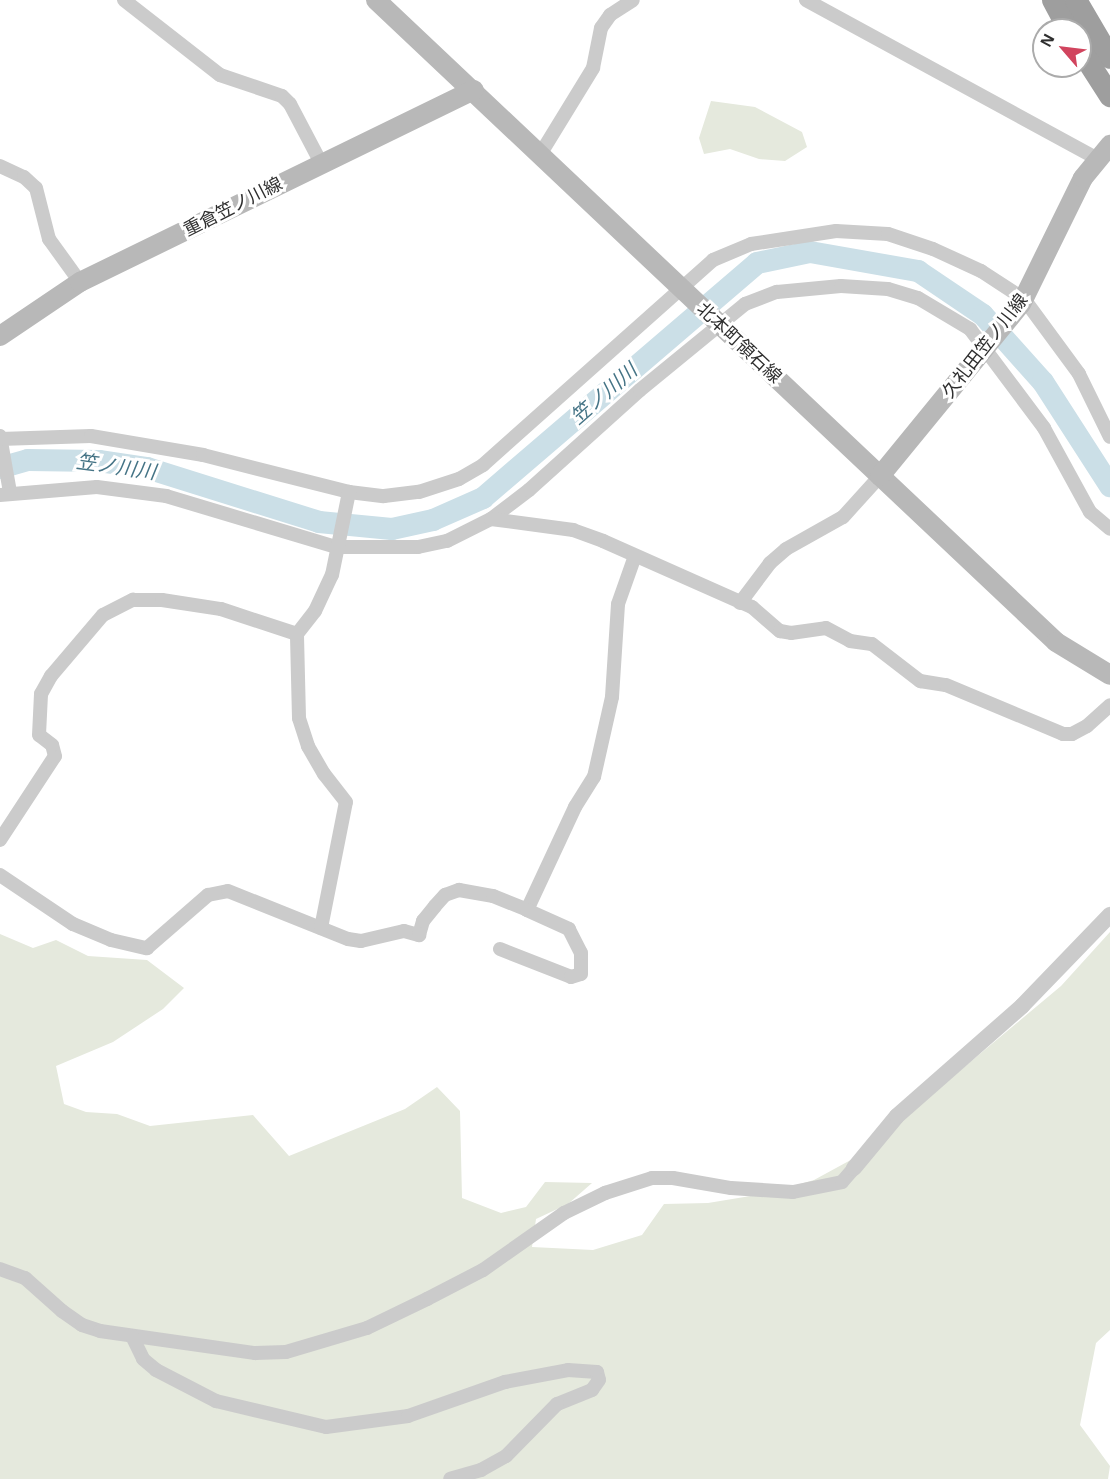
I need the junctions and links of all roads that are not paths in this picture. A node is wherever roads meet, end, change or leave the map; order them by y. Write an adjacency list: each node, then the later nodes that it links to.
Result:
1 (124, 0): 14 (street)
2 (376, 0): 10 (main road, 北本町領石線)
3 (633, 0): 13 (street)
4 (806, 0): 12 (street)
5 (1053, 0): 7 (highway)
6 (1076, 0): 8 (highway)
7 (1063, 18)
8 (1110, 58)
9 (1092, 68): 11 (highway)
10 (474, 90): 13 (main road, 北本町領石線); 14 (main road, 重倉笠ノ川線)
11 (1110, 96)
12 (1103, 152): 18 (main road, 久礼田笠ノ川線)
13 (541, 153): 17 (main road, 北本町領石線)
14 (321, 163): 16 (main road, 重倉笠ノ川線)
15 (0, 166): 16 (street)
16 (80, 282): 20 (main road, 重倉笠ノ川線)
17 (680, 288): 18 (street); 19 (main road, 北本町領石線); 26 (street)
18 (1023, 301): 21 (main road, 久礼田笠ノ川線); 22 (street)
19 (717, 322): 21 (street); 24 (main road, 北本町領石線); 27 (street)
20 (0, 336)
21 (988, 346): 24 (main road, 久礼田笠ノ川線); 28 (street)
22 (1110, 437)
23 (1, 439): 25 (street); 26 (street)
24 (880, 476): 31 (street); 33 (main road, 北本町領石線)
25 (6, 492): 29 (street)
26 (348, 495): 29 (street)
27 (491, 519): 29 (street); 30 (street)
28 (1110, 529)
29 (338, 541): 32 (street)
30 (635, 556): 31 (street); 37 (street)
31 (740, 603): 34 (street)
32 (297, 634): 35 (street); 39 (street)
33 (1110, 675)
34 (1110, 705)
35 (0, 840)
36 (0, 875): 39 (street)
37 (527, 910): 39 (street); 40 (street)
38 (1110, 915): 41 (street)
39 (321, 928)
40 (500, 949)
41 (854, 1168): 43 (street)
42 (0, 1269): 43 (street)
43 (132, 1336): 44 (street)
44 (450, 1479)

